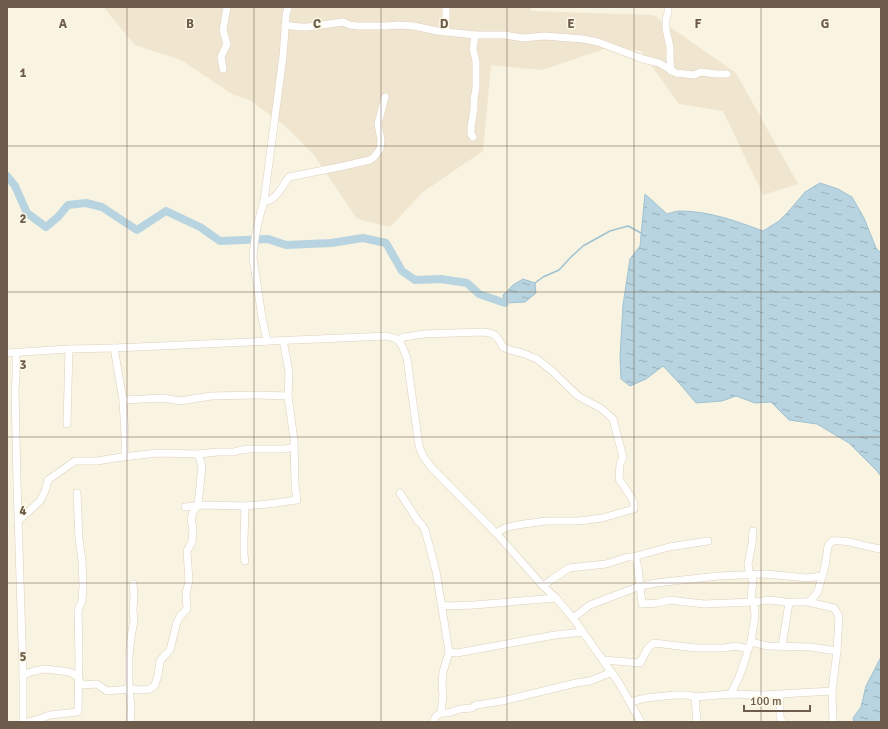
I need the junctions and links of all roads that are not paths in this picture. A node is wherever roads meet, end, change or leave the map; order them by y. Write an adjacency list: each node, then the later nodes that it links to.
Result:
1 (227, 7): 8 (street)
2 (288, 7): 5 (street)
3 (446, 7): 6 (street)
4 (668, 7): 9 (street)
5 (285, 25): 6 (street); 13 (street)
6 (447, 32): 7 (street)
7 (475, 35): 9 (street); 12 (street)
8 (223, 69)
9 (671, 71): 10 (street)
10 (727, 74)
11 (385, 97): 13 (street)
12 (473, 136)
13 (264, 201): 16 (street)
14 (284, 340): 15 (street); 16 (street); 21 (street)
15 (398, 340): 34 (street); 34 (street)
16 (268, 341): 17 (street)
17 (114, 348): 18 (street); 22 (street)
18 (69, 349): 19 (street); 23 (street)
19 (16, 353): 20 (street); 32 (street)
20 (7, 354)
21 (288, 396): 22 (street); 24 (street)
22 (123, 400): 26 (street)
23 (67, 424)
24 (293, 447): 25 (street); 30 (street)
25 (198, 454): 26 (street); 29 (street)
26 (126, 456): 32 (street)
27 (77, 493): 58 (street)
28 (400, 493): 48 (street)
29 (198, 505): 30 (street); 31 (street); 59 (street)
30 (245, 506): 38 (street)
31 (185, 507)
32 (18, 521): 57 (street)
33 (753, 531): 39 (street)
34 (496, 533): 42 (street)
35 (708, 541): 37 (street)
36 (881, 549): 40 (street)
37 (633, 557): 42 (street); 43 (street)
38 (245, 561)
39 (751, 575): 40 (street); 43 (street); 45 (street)
40 (822, 576): 46 (street)
41 (133, 584): 59 (street)
42 (543, 586): 44 (street)
43 (640, 586): 45 (street); 49 (street)
44 (556, 598): 48 (street); 49 (street)
45 (754, 602): 47 (street); 51 (street)
46 (808, 602): 47 (street); 53 (street)
47 (789, 603): 52 (street)
48 (441, 604): 54 (street)
49 (573, 618): 50 (street)
50 (583, 632): 54 (street); 55 (street)
51 (749, 645): 52 (street); 55 (street); 61 (street)
52 (782, 646): 53 (street)
53 (837, 651): 60 (street)
54 (449, 652): 65 (street)
55 (604, 660): 56 (street)
56 (612, 672): 64 (street); 65 (street)
57 (24, 675): 58 (street); 66 (street)
58 (78, 677): 59 (street); 67 (street)
59 (129, 689): 68 (street)
60 (832, 691): 62 (street); 73 (street)
61 (731, 694): 62 (street); 63 (street)
62 (780, 695): 72 (street)
63 (695, 697): 64 (street); 71 (street)
64 (630, 702): 70 (street)
65 (441, 713): 69 (street)
66 (23, 722)
67 (28, 722)
68 (130, 722)
69 (433, 722)
70 (640, 722)
71 (697, 722)
72 (782, 722)
73 (833, 722)

